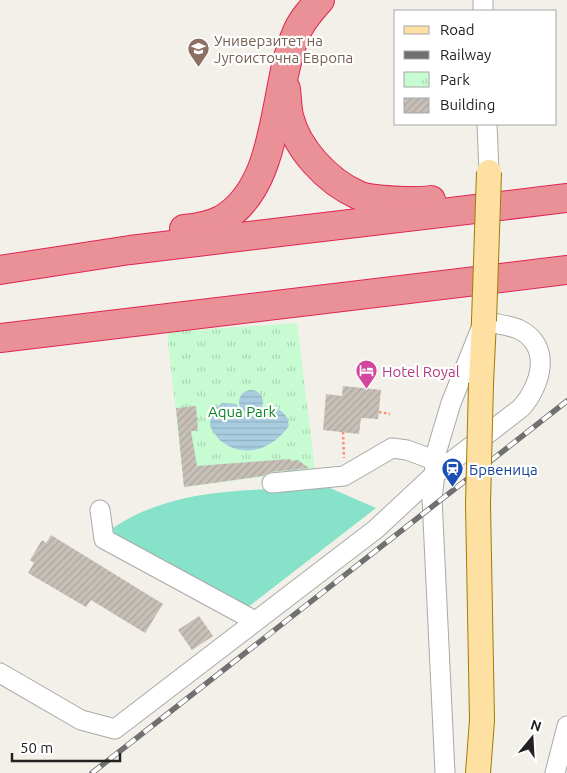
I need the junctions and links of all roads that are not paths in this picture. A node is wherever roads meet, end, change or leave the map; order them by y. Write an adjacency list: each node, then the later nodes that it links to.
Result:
1 (320, 0): 2 (highway)
2 (284, 75): 5 (highway); 7 (highway)
3 (487, 125): 4 (street)
4 (489, 172): 10 (main road, bridge)
5 (567, 185)
6 (567, 198): 8 (highway)
7 (0, 258)
8 (0, 270)
9 (567, 270): 11 (highway)
10 (484, 321): 12 (street); 12 (street); 19 (main road, bridge)
11 (0, 338)
12 (435, 467): 13 (street); 15 (street); 18 (street)
13 (272, 483)
14 (100, 510): 15 (street)
15 (255, 621): 16 (street)
16 (0, 673)
17 (567, 726): 20 (street)
18 (445, 773)
19 (478, 773)
20 (555, 773)

